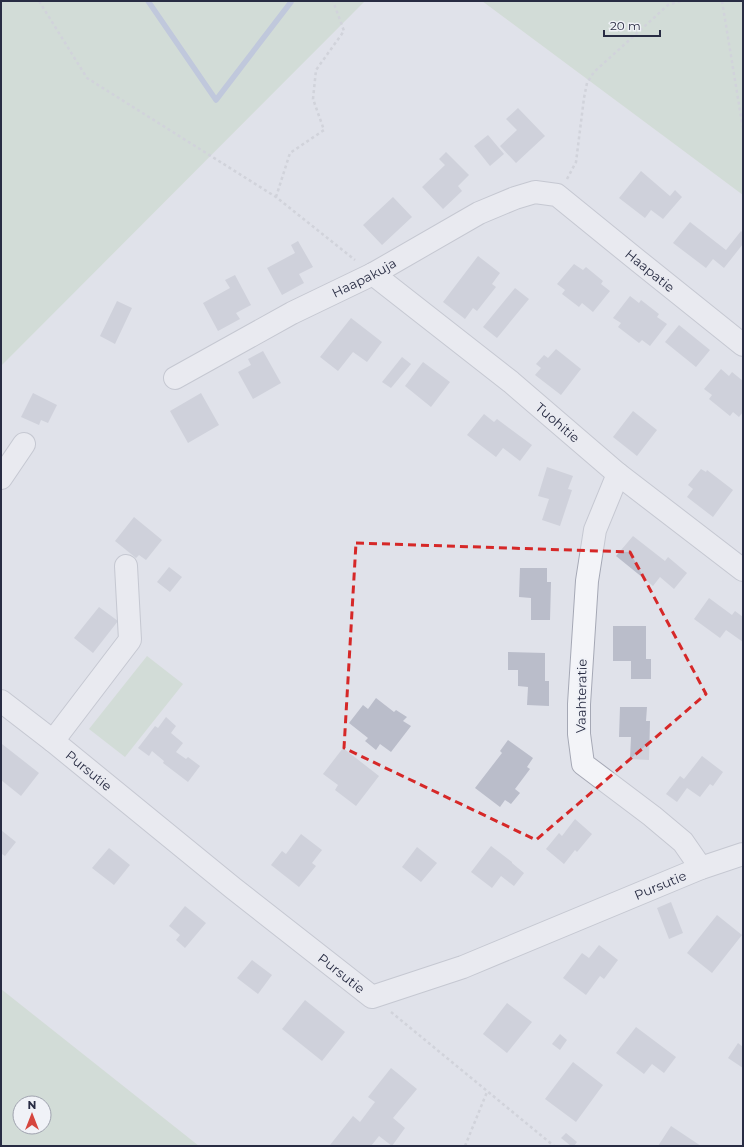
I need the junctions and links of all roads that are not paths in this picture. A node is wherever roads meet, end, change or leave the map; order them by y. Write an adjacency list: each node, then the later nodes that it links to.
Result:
1 (557, 195): 2 (street, Haapakuja); 3 (street, Haapatie)
2 (373, 274): 4 (street, Haapakuja); 6 (street, Tuohitie)
3 (743, 345)
4 (175, 378)
5 (24, 444): 7 (street)
6 (618, 474): 9 (street, Tuohitie); 13 (street, Vaahteratie)
7 (1, 478)
8 (126, 566): 11 (street)
9 (743, 570)
10 (1, 701): 11 (street, Pursutie)
11 (53, 741): 13 (street, Pursutie)
12 (743, 854): 13 (street, Pursutie)
13 (701, 868)

